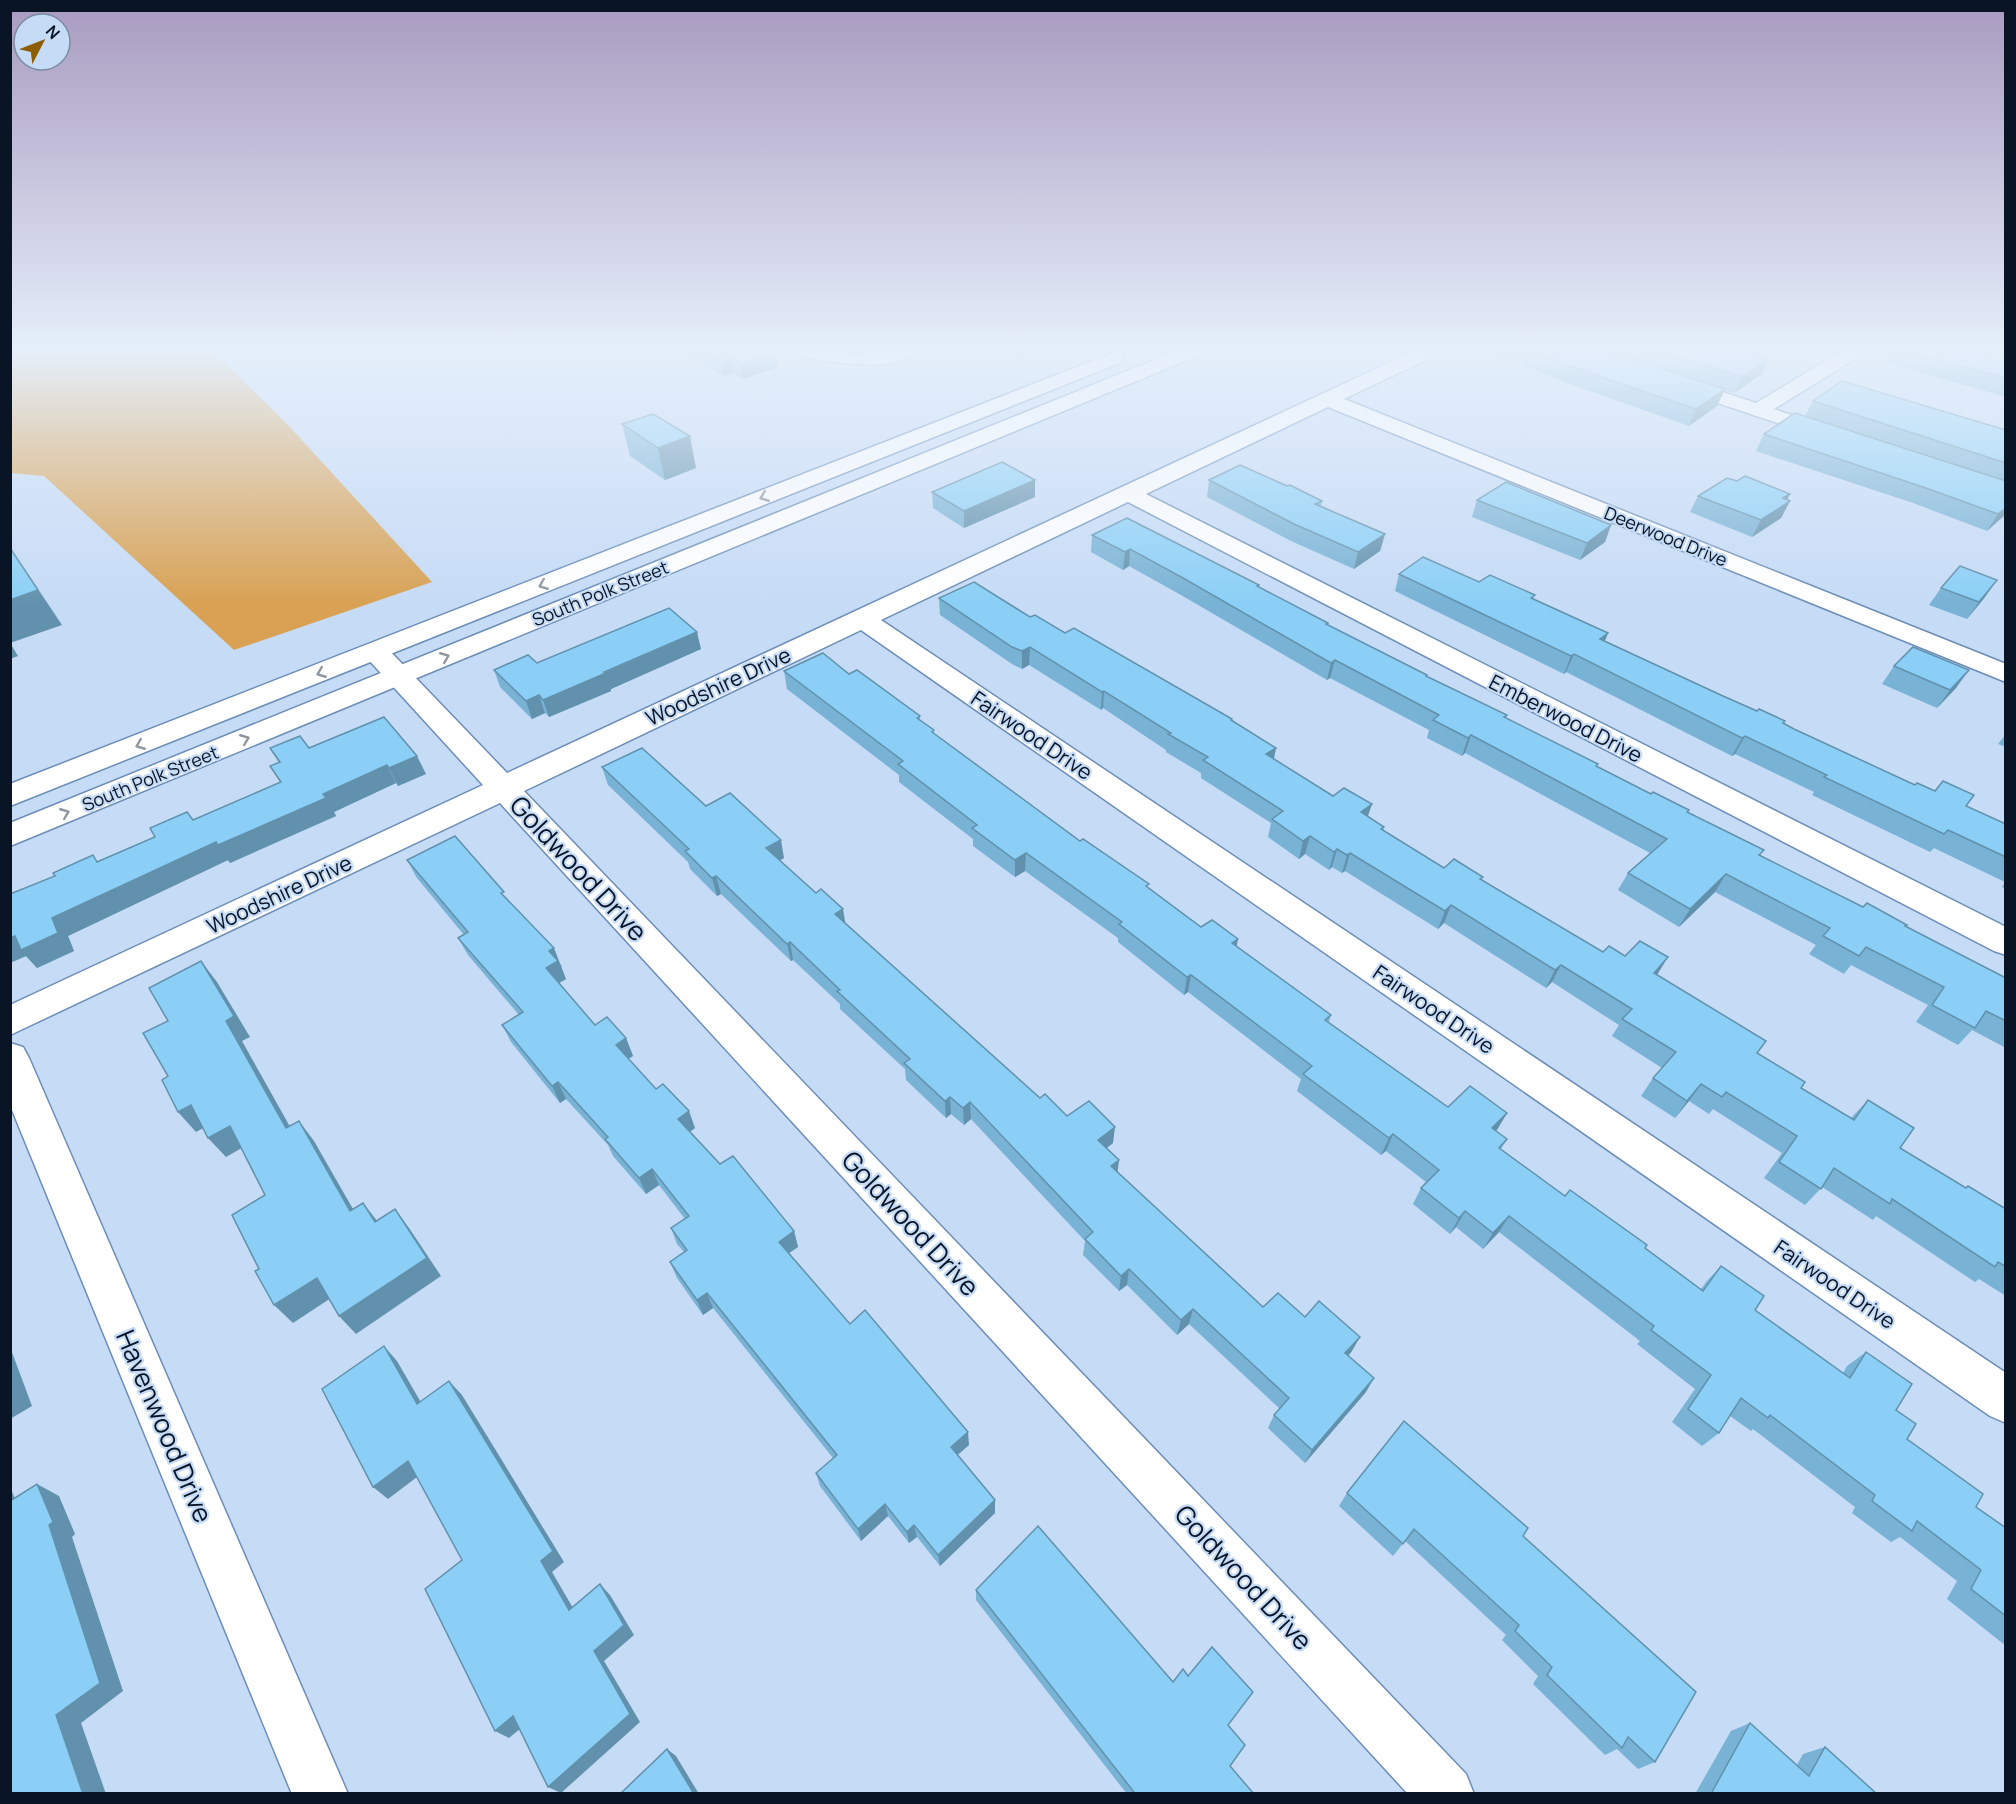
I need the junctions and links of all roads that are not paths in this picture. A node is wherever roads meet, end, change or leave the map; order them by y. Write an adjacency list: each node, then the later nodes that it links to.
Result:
1 (919, 436): 7 (street, South Polk Street)
2 (980, 436): 9 (street, South Polk Street)
3 (1248, 436): 8 (street, Woodshire Drive)
4 (1419, 436): 12 (street, Deerwood Drive)
5 (1835, 436): 6 (street)
6 (1849, 441)
7 (793, 486): 9 (street); 11 (street, South Polk Street, one-way to 11)
8 (1127, 493): 10 (street, Woodshire Drive); 16 (street, Emberwood Drive)
9 (820, 503): 11 (street, South Polk Street, one-way to 9)
10 (862, 619): 13 (street, Woodshire Drive); 19 (street, Fairwood Drive)
11 (387, 664): 13 (street, Goldwood Drive); 14 (street, South Polk Street, one-way to 14); 15 (street, South Polk Street, one-way to 11)
12 (2006, 674)
13 (504, 788): 17 (street, Woodshire Drive); 21 (street, Goldwood Drive)
14 (10, 796)
15 (10, 835)
16 (2006, 942)
17 (10, 1021)
18 (10, 1058): 20 (street, Havenwood Drive)
19 (2006, 1400)
20 (320, 1794)
21 (1446, 1794)

